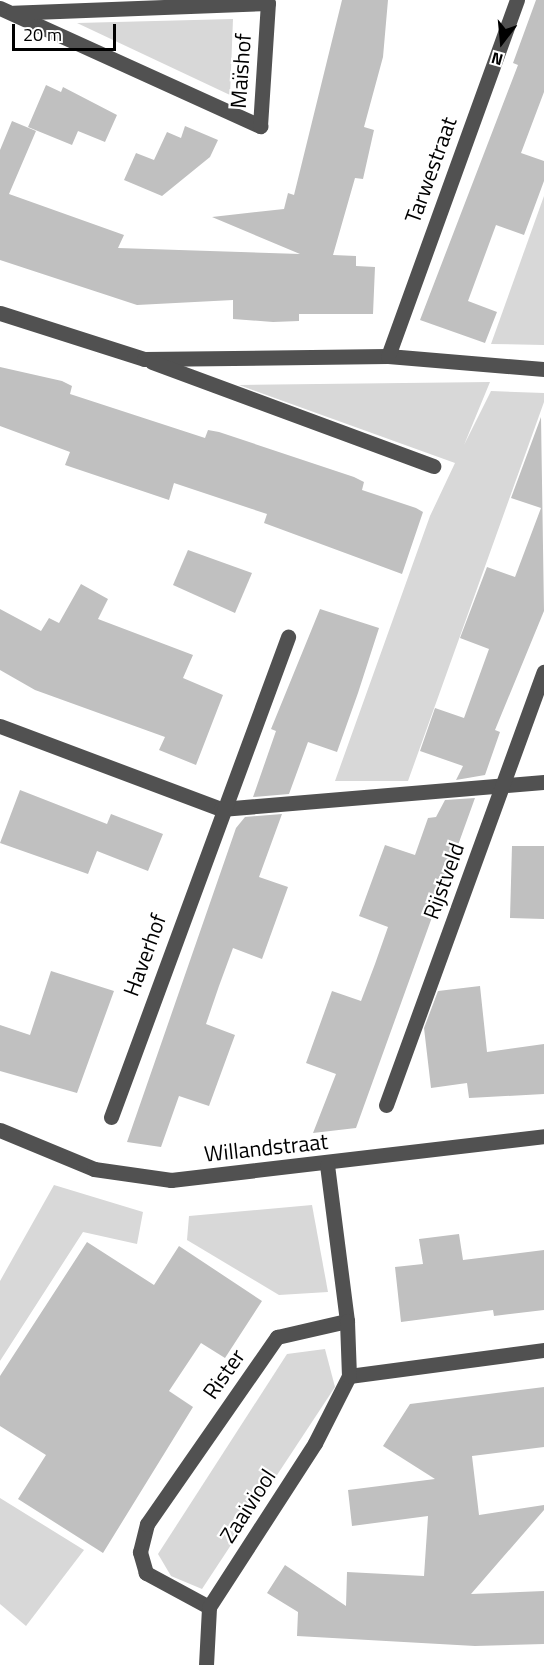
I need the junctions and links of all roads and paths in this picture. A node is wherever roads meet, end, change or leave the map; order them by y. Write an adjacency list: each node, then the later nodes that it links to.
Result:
1 (517, 0): 4 (street, Tarwestraat)
2 (6, 10): 2 (street, Maïshof)
3 (0, 313): 5 (street)
4 (388, 356): 5 (street); 6 (street)
5 (144, 359): 7 (street)
6 (544, 369)
7 (433, 466)
8 (288, 636): 13 (street, Haverhof)
9 (544, 672): 12 (street, Rijstveld)
10 (0, 726): 13 (street)
11 (544, 782): 12 (street)
12 (503, 787): 13 (street); 14 (street, Rijstveld)
13 (221, 809): 15 (street, Haverhof)
14 (386, 1105)
15 (111, 1117)
16 (0, 1130): 18 (street, Willandstraat)
17 (544, 1136): 18 (street, Willandstraat)
18 (327, 1165): 19 (street)
19 (346, 1321): 21 (street); 22 (street, Rister)
20 (544, 1350): 21 (street)
21 (349, 1376): 22 (street, Zaaiviool)
22 (208, 1607): 23 (street)
23 (206, 1665)

